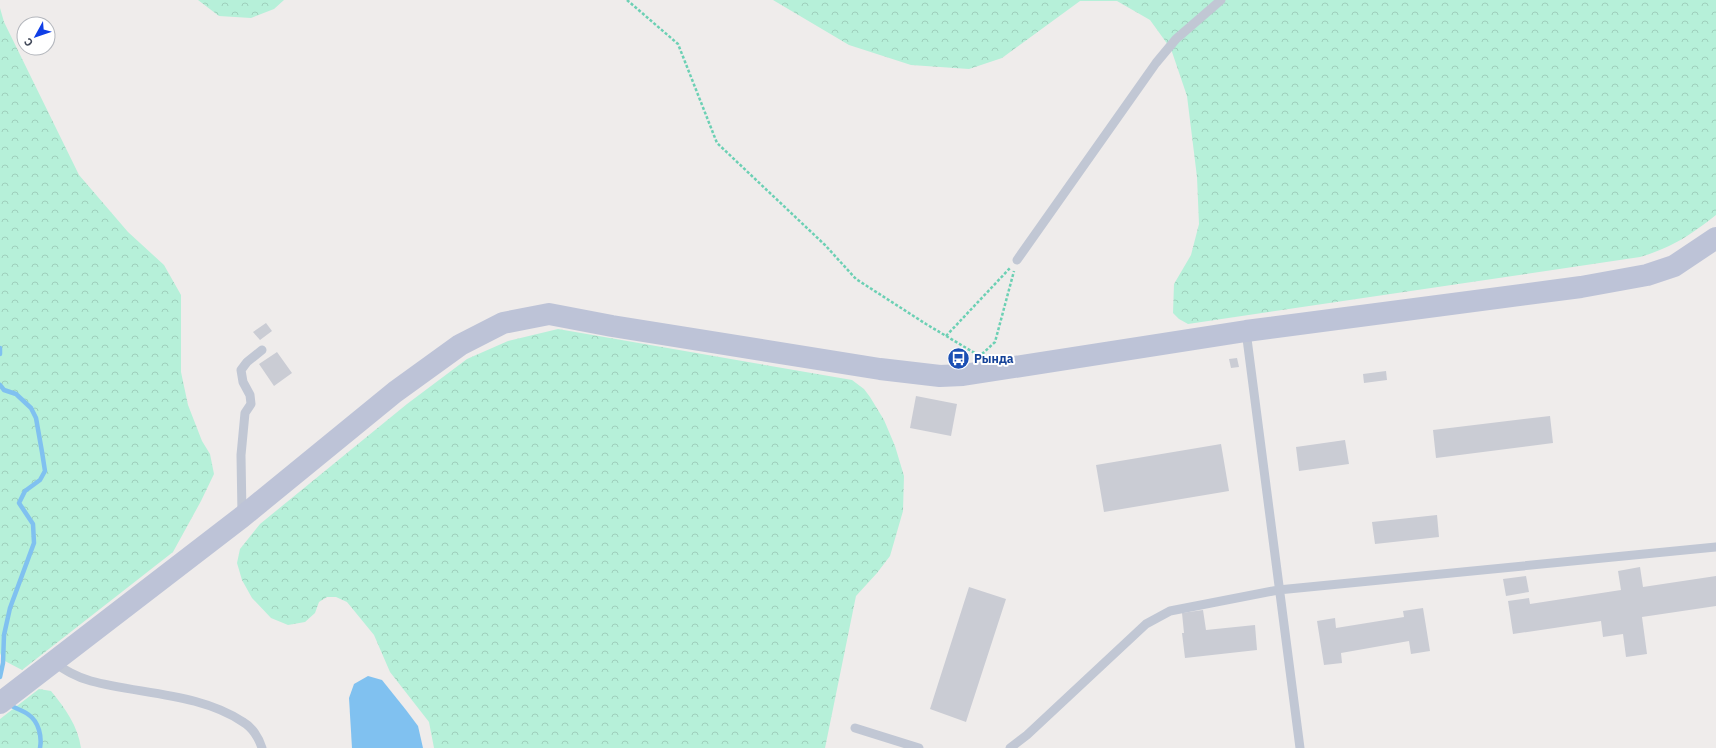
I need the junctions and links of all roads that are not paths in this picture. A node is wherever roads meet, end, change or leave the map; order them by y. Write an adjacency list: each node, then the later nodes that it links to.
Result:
1 (1221, 0): 3 (lane)
2 (1716, 238): 4 (main road)
3 (1017, 260)
4 (1246, 331): 6 (main road); 8 (lane)
5 (262, 350): 6 (lane)
6 (242, 517): 9 (main road)
7 (1716, 546): 8 (lane)
8 (1278, 590): 14 (lane); 15 (lane)
9 (53, 662): 10 (main road); 12 (lane)
10 (0, 703)
11 (855, 728): 13 (lane)
12 (262, 748)
13 (919, 748)
14 (1010, 748)
15 (1300, 748)

